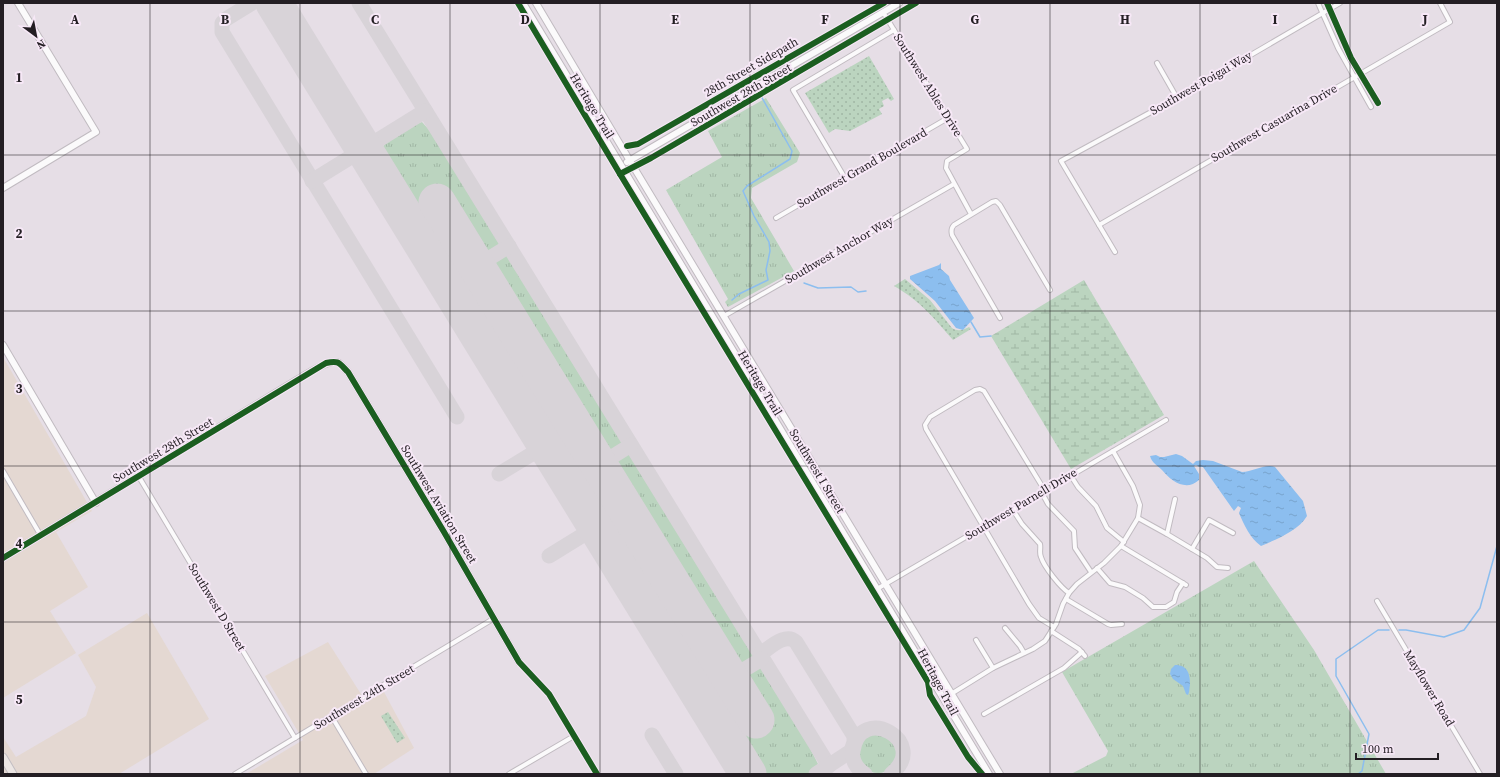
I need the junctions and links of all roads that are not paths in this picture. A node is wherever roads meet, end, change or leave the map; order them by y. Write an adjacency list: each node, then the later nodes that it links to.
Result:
1 (18, 3): 20 (main road)
2 (523, 3): 17 (main road, Southwest I Street)
3 (536, 3): 16 (main road, Southwest I Street)
4 (899, 3): 8 (main road, Southwest 28th Street)
5 (1318, 3): 9 (street)
6 (1340, 3): 9 (street, Southwest Poigai Way)
7 (1440, 3): 12 (street, Southwest Casuarina Drive)
8 (883, 12): 10 (street, Southwest Ables Drive); 16 (main road, Southwest 28th Street)
9 (1322, 13): 12 (street); 13 (street, Southwest Poigai Way)
10 (894, 30): 15 (street, Southwest Ables Drive); 18 (street)
11 (1157, 63): 13 (street)
12 (1354, 78): 14 (street); 23 (street, Southwest Casuarina Drive)
13 (1177, 98): 23 (street, Southwest Poigai Way)
14 (1371, 107)
15 (948, 118): 18 (street, Southwest Grand Boulevard); 19 (street, Southwest Ables Drive)
16 (629, 161): 17 (main road, Southwest 28th Street); 26 (main road, Southwest I Street)
17 (622, 165): 51 (main road, Southwest I Street)
18 (845, 178): 22 (street, Southwest Grand Boulevard)
19 (954, 184): 21 (street, Southwest Ables Drive); 26 (street, Southwest Anchor Way)
20 (3, 188)
21 (971, 214): 25 (street); 27 (street)
22 (776, 218)
23 (1099, 224): 24 (street)
24 (1114, 252)
25 (1050, 290)
26 (724, 316): 50 (main road, Southwest I Street)
27 (1000, 318)
28 (3, 345): 37 (main road)
29 (334, 361): 34 (main road, Southwest 28th Street); 55 (main road, Southwest Aviation Street)
30 (1166, 420): 31 (street, Southwest Parnell Drive)
31 (1113, 451): 33 (street, Southwest Parnell Drive); 39 (street)
32 (3, 471): 43 (street)
33 (1071, 476): 35 (street, Southwest Parnell Drive); 44 (street)
34 (139, 477): 37 (main road, Southwest 28th Street); 69 (street, Southwest D Street)
35 (1043, 492): 38 (street, Southwest Parnell Drive); 40 (street); 49 (street)
36 (1175, 499): 42 (street)
37 (96, 503): 43 (main road, Southwest 28th Street)
38 (1013, 510): 40 (street, Southwest Parnell Drive); 52 (street)
39 (1138, 518): 42 (street); 44 (street)
40 (984, 527): 50 (street, Southwest Parnell Drive); 57 (street)
41 (1233, 533): 45 (street)
42 (1167, 534): 45 (street)
43 (41, 536): 46 (main road, Southwest 28th Street)
44 (1122, 544): 47 (street); 47 (street)
45 (1192, 549): 48 (street)
46 (3, 558)
47 (1097, 568): 49 (street)
48 (1228, 568)
49 (1091, 572): 52 (street)
50 (885, 584): 51 (street, Southwest Parnell Drive); 64 (main road, Southwest I Street)
51 (877, 589): 65 (main road, Southwest I Street)
52 (1069, 593): 53 (street)
53 (1066, 599): 56 (street); 57 (street)
54 (1377, 601): 78 (street, Mayflower Road)
55 (493, 619): 62 (main road, Southwest Aviation Street); 67 (street, Southwest 24th Street)
56 (1122, 624)
57 (1054, 627): 59 (street)
58 (1005, 628): 61 (street)
59 (1051, 632): 61 (street); 66 (street)
60 (976, 640): 63 (street)
61 (1024, 653): 63 (street)
62 (519, 662): 68 (street)
63 (993, 668): 64 (street)
64 (951, 694): 65 (street); 77 (main road, Southwest I Street)
65 (943, 699): 76 (main road, Southwest I Street)
66 (984, 714)
67 (332, 717): 69 (street, Southwest 24th Street); 74 (street)
68 (574, 736): 71 (street); 75 (street)
69 (295, 738): 73 (street, Southwest 24th Street)
70 (3, 757): 72 (main road)
71 (594, 773)
72 (13, 774)
73 (235, 774)
74 (366, 774)
75 (509, 774)
76 (989, 774)
77 (1000, 774)
78 (1480, 774)

